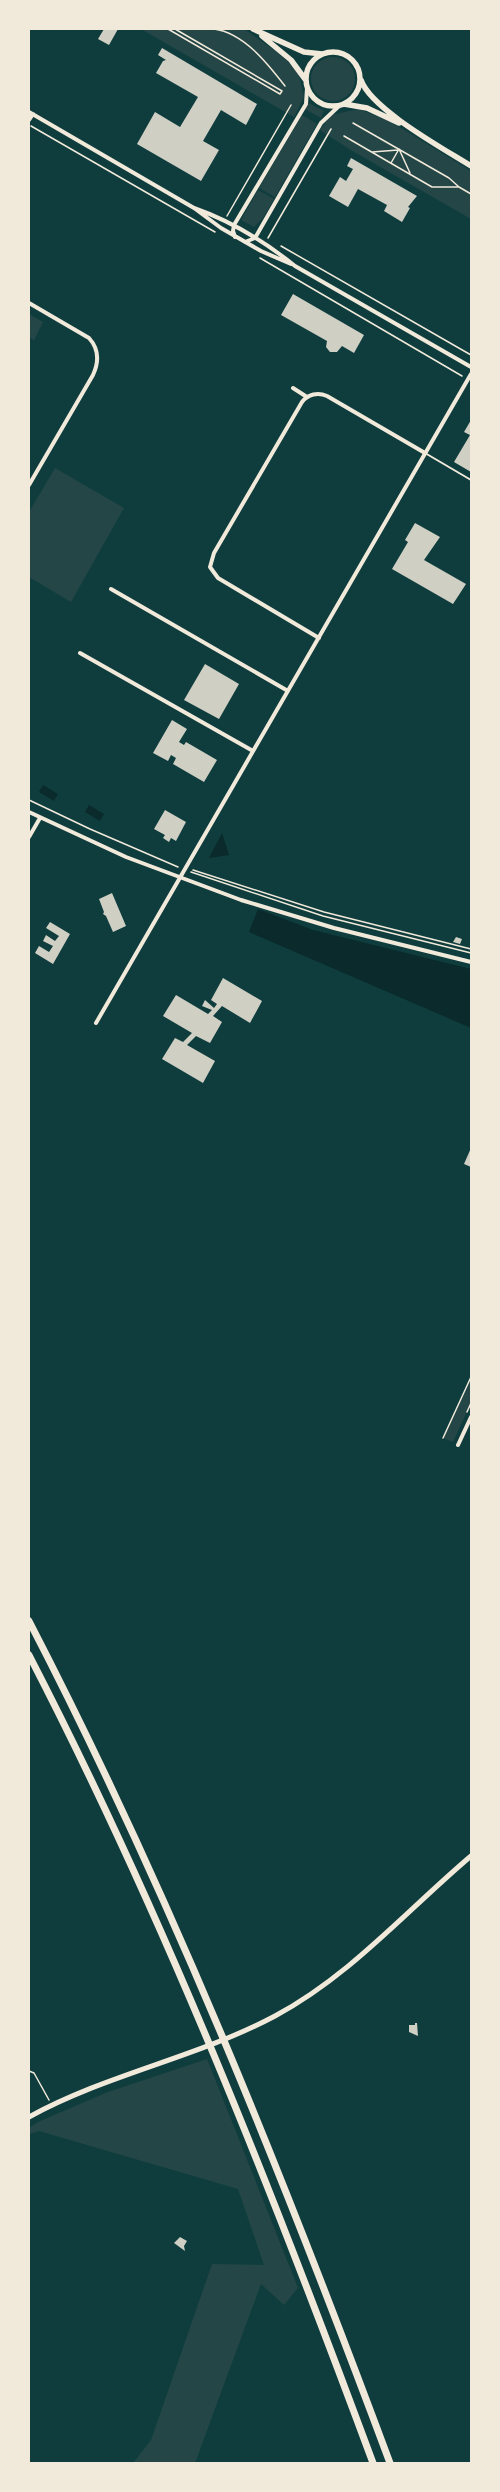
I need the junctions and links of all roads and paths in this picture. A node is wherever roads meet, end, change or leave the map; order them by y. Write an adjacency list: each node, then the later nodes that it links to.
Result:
1 (168, 29): 2 (path)
2 (175, 29)
3 (214, 29): 8 (path)
4 (252, 29): 5 (main road); 7 (main road)
5 (324, 53): 6 (main road); 7 (main road)
6 (360, 78): 11 (main road); 17 (main road)
7 (306, 81): 9 (main road)
8 (285, 86)
9 (307, 88): 11 (main road); 28 (street)
10 (291, 105): 27 (path)
11 (341, 105): 17 (main road); 31 (street)
12 (31, 113): 13 (street); 26 (street)
13 (29, 120)
14 (353, 123): 19 (path)
15 (29, 125): 29 (path)
16 (331, 129): 32 (path)
17 (412, 129): 22 (main road)
18 (344, 136): 20 (path)
19 (399, 150): 20 (path); 21 (path); 23 (path); 24 (path)
20 (372, 152): 21 (path)
21 (391, 163): 23 (path)
22 (471, 166)
23 (411, 174): 24 (path)
24 (459, 187): 25 (path)
25 (471, 194)
26 (194, 208): 28 (street); 30 (street)
27 (228, 214)
28 (234, 225): 30 (street); 31 (street)
29 (218, 234)
30 (235, 236): 33 (street)
31 (255, 238): 33 (street); 36 (street)
32 (268, 238)
33 (245, 242): 36 (street)
34 (281, 246): 38 (path)
35 (257, 257): 41 (path)
36 (295, 266): 39 (street)
37 (29, 303): 46 (street)
38 (471, 356)
39 (471, 368)
40 (471, 374): 41 (street)
41 (468, 379): 44 (street)
42 (293, 388): 43 (street)
43 (307, 396): 44 (street); 48 (street)
44 (425, 453): 45 (lane); 48 (street)
45 (471, 480)
46 (29, 485)
47 (111, 589): 50 (street)
48 (319, 638): 50 (street)
49 (80, 653): 51 (street)
50 (288, 691): 51 (street)
51 (253, 751): 56 (street)
52 (29, 800): 56 (path)
53 (29, 812): 54 (street)
54 (40, 818): 55 (street); 58 (street)
55 (29, 837)
56 (185, 870): 58 (street); 60 (path)
57 (193, 870): 59 (path)
58 (180, 877): 61 (street); 62 (street)
59 (471, 949)
60 (471, 953)
61 (471, 962)
62 (96, 1023)
63 (471, 1378): 65 (path)
64 (471, 1417): 66 (street)
65 (443, 1438)
66 (458, 1445)
67 (29, 1622): 74 (highway)
68 (29, 1655): 73 (highway)
69 (471, 1856): 71 (street)
70 (29, 2071): 71 (path)
71 (52, 2105): 72 (street)
72 (29, 2117)
73 (373, 2463)
74 (390, 2463)

